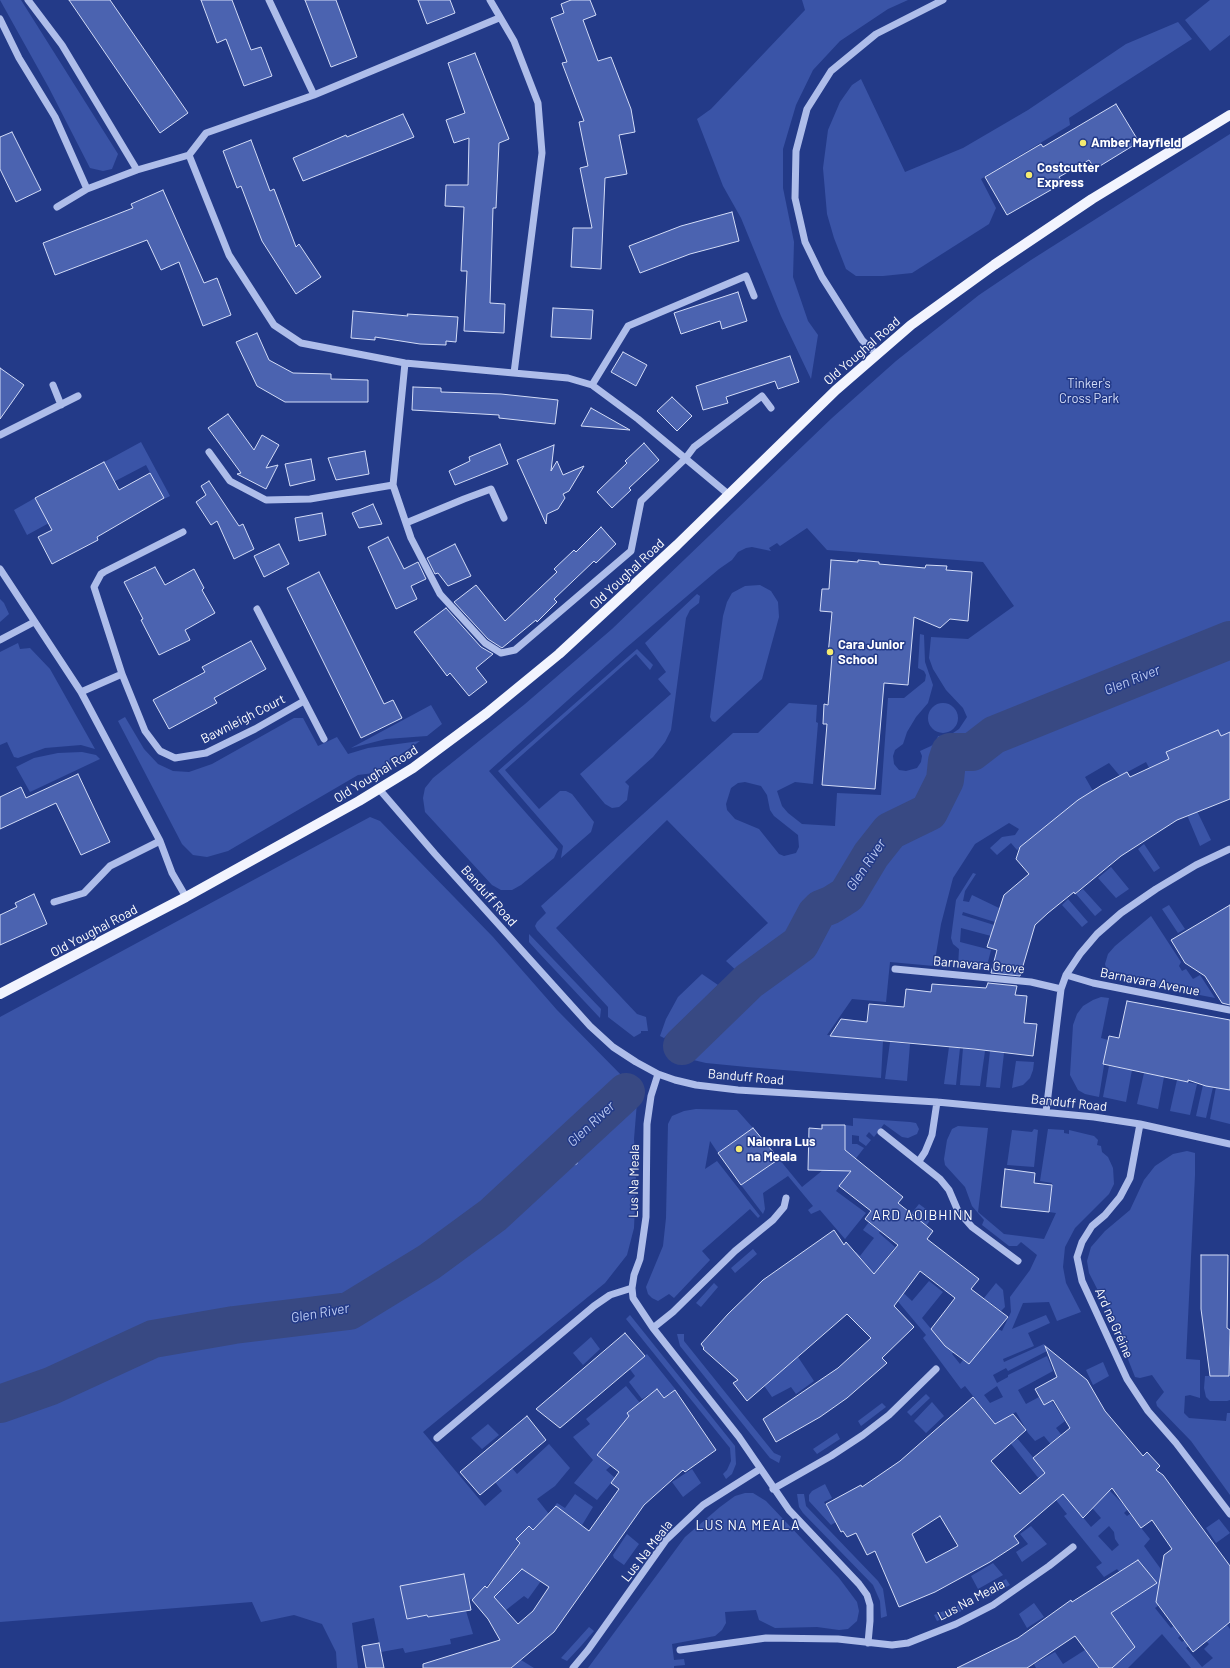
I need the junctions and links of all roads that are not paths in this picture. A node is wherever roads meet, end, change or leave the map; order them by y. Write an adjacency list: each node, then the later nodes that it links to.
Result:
1 (28, 0): 10 (street)
2 (269, 0): 7 (street)
3 (490, 0): 5 (street)
4 (943, 0): 14 (street)
5 (499, 18): 7 (street); 16 (street)
6 (0, 19): 11 (street)
7 (314, 95): 9 (street)
8 (1230, 115): 14 (main road, Old Youghal Road)
9 (189, 156): 10 (street); 15 (street)
10 (137, 170): 11 (street)
11 (87, 189): 12 (street)
12 (57, 207)
13 (754, 296): 17 (street)
14 (876, 354): 26 (main road, Old Youghal Road)
15 (405, 363): 16 (street); 25 (street)
16 (514, 373): 17 (street)
17 (592, 385): 24 (street)
18 (52, 386): 20 (street)
19 (78, 396): 20 (street)
20 (61, 405): 22 (street)
21 (771, 408): 24 (street)
22 (0, 435)
23 (209, 452): 25 (street)
24 (685, 459): 26 (street); 28 (street)
25 (393, 485): 28 (street)
26 (728, 494): 38 (main road, Old Youghal Road)
27 (504, 518): 28 (street)
28 (406, 523)
29 (183, 532): 34 (street, Bawnleigh Court)
30 (0, 569): 32 (street)
31 (257, 609): 36 (street, Bawnleigh Court)
32 (34, 622): 33 (street); 35 (street)
33 (0, 640)
34 (122, 674): 35 (street); 36 (street, Bawnleigh Court)
35 (81, 692): 39 (street)
36 (304, 701): 37 (street, Bawnleigh Court)
37 (324, 739)
38 (379, 789): 41 (main road, Old Youghal Road); 48 (street, Banduff Road)
39 (160, 841): 41 (street); 42 (street)
40 (1230, 849): 44 (street)
41 (186, 897): 46 (main road, Old Youghal Road)
42 (54, 902)
43 (895, 969): 45 (street, Barnavara Grove)
44 (1066, 975): 45 (street); 47 (street, Barnavara Avenue)
45 (1061, 989): 50 (street)
46 (0, 994)
47 (1230, 1010)
48 (658, 1074): 49 (street, Banduff Road); 57 (street, Lus Na Meala)
49 (936, 1102): 50 (street, Banduff Road); 54 (street)
50 (1046, 1112): 51 (street, Banduff Road)
51 (1140, 1124): 53 (street, Banduff Road); 63 (street, Ard na Gréine)
52 (880, 1132): 54 (street)
53 (1230, 1144)
54 (919, 1161): 56 (street)
55 (786, 1198): 58 (street)
56 (1018, 1261)
57 (632, 1288): 58 (street); 60 (street)
58 (654, 1328): 61 (street)
59 (936, 1369): 62 (street)
60 (437, 1438)
61 (760, 1469): 62 (street); 67 (street, Lus Na Meala)
62 (773, 1489): 65 (street)
63 (1230, 1514)
64 (1073, 1547): 65 (street, Lus Na Meala)
65 (868, 1643): 66 (street, Lus Na Meala)
66 (680, 1650)
67 (572, 1668)

